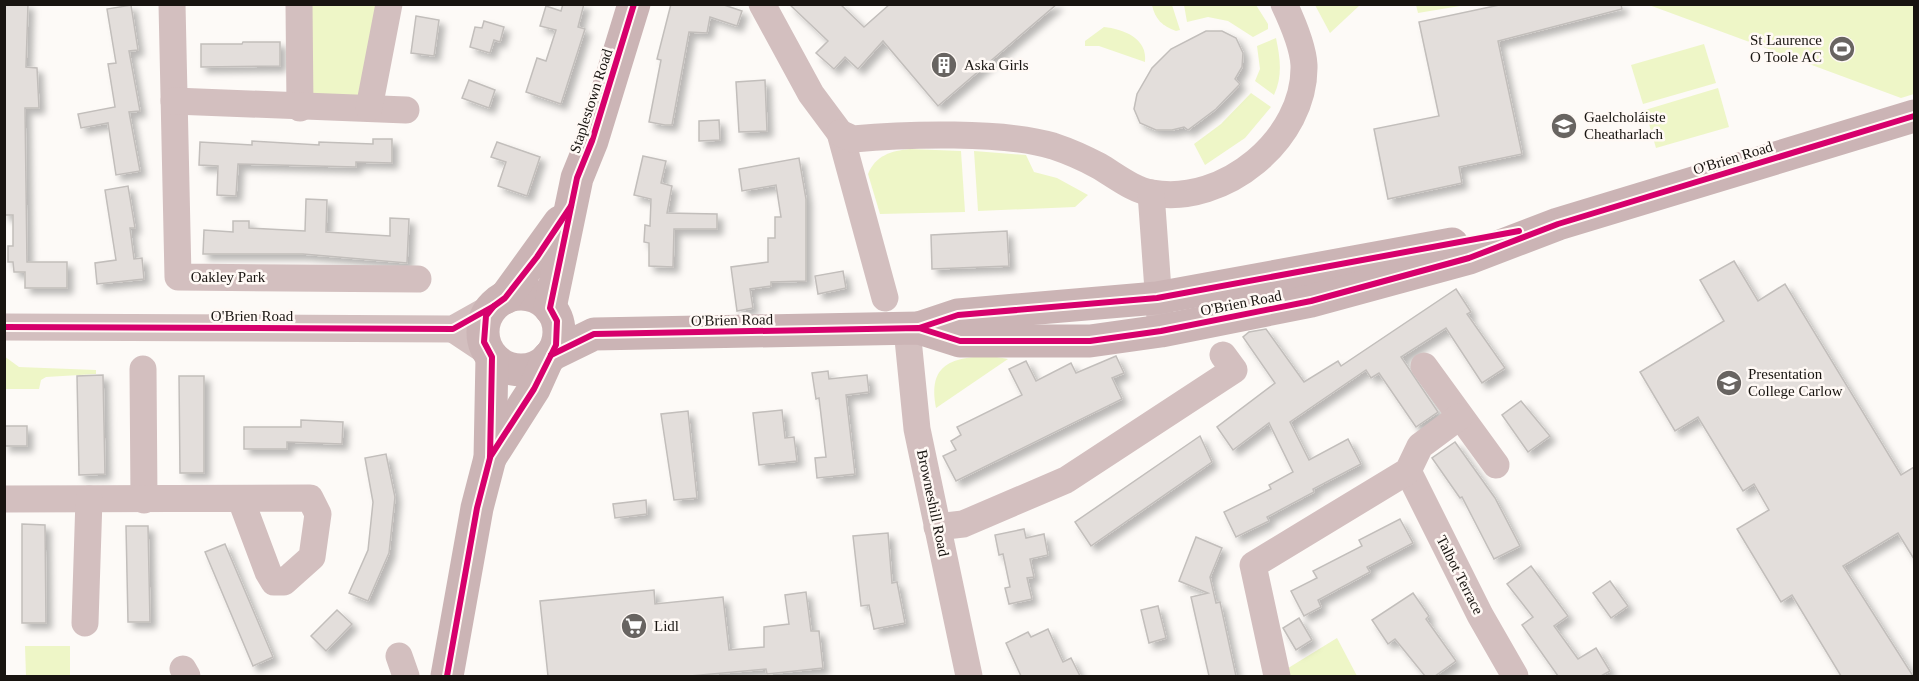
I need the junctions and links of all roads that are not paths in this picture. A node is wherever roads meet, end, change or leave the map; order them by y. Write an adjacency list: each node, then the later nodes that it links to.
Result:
1 (172, 4): 7 (street, Oakley Park)
2 (299, 4): 8 (street)
3 (389, 4): 9 (street)
4 (634, 4): 14 (main road, Staplestown Road)
5 (762, 4): 12 (street)
6 (1284, 4): 13 (street)
7 (174, 101): 8 (street); 16 (street, Oakley Park)
8 (300, 108): 9 (street)
9 (369, 108): 10 (street)
10 (406, 110)
11 (1914, 116): 15 (main road, O'Brien Road)
12 (840, 133): 13 (street); 17 (street)
13 (1151, 194): 18 (street)
14 (571, 206): 19 (main road, Staplestown Road); 20 (main road, Staplestown Road)
15 (1558, 224): 18 (main road, O'Brien Road); 24 (main road, O'Brien Road)
16 (418, 279)
17 (885, 298)
18 (1157, 298): 23 (main road, O'Brien Road); 24 (street)
19 (499, 302): 20 (main road); 22 (street, O'Brien Road); 26 (main road)
20 (551, 310): 25 (main road, O'Brien Road); 28 (main road)
21 (4, 327): 22 (street, O'Brien Road)
22 (453, 329): 26 (street)
23 (913, 329): 24 (main road, O'Brien Road); 25 (main road, O'Brien Road); 39 (street, Browneshill Road)
24 (1161, 331)
25 (594, 334): 28 (main road, O'Brien Road)
26 (491, 355): 28 (main road); 32 (main road)
27 (1223, 355): 39 (street)
28 (550, 357): 32 (main road)
29 (1424, 366): 31 (street)
30 (143, 369): 37 (street)
31 (1459, 417): 33 (street); 34 (street)
32 (490, 458): 41 (main road)
33 (1496, 465)
34 (1408, 471): 43 (street); 44 (street, Talbot Terrace)
35 (4, 499): 36 (street)
36 (88, 499): 37 (street); 40 (street)
37 (144, 500): 38 (street)
38 (241, 500)
39 (937, 528): 42 (street, Browneshill Road)
40 (85, 623)
41 (447, 676)
42 (969, 676)
43 (1277, 676)
44 (1515, 676)

